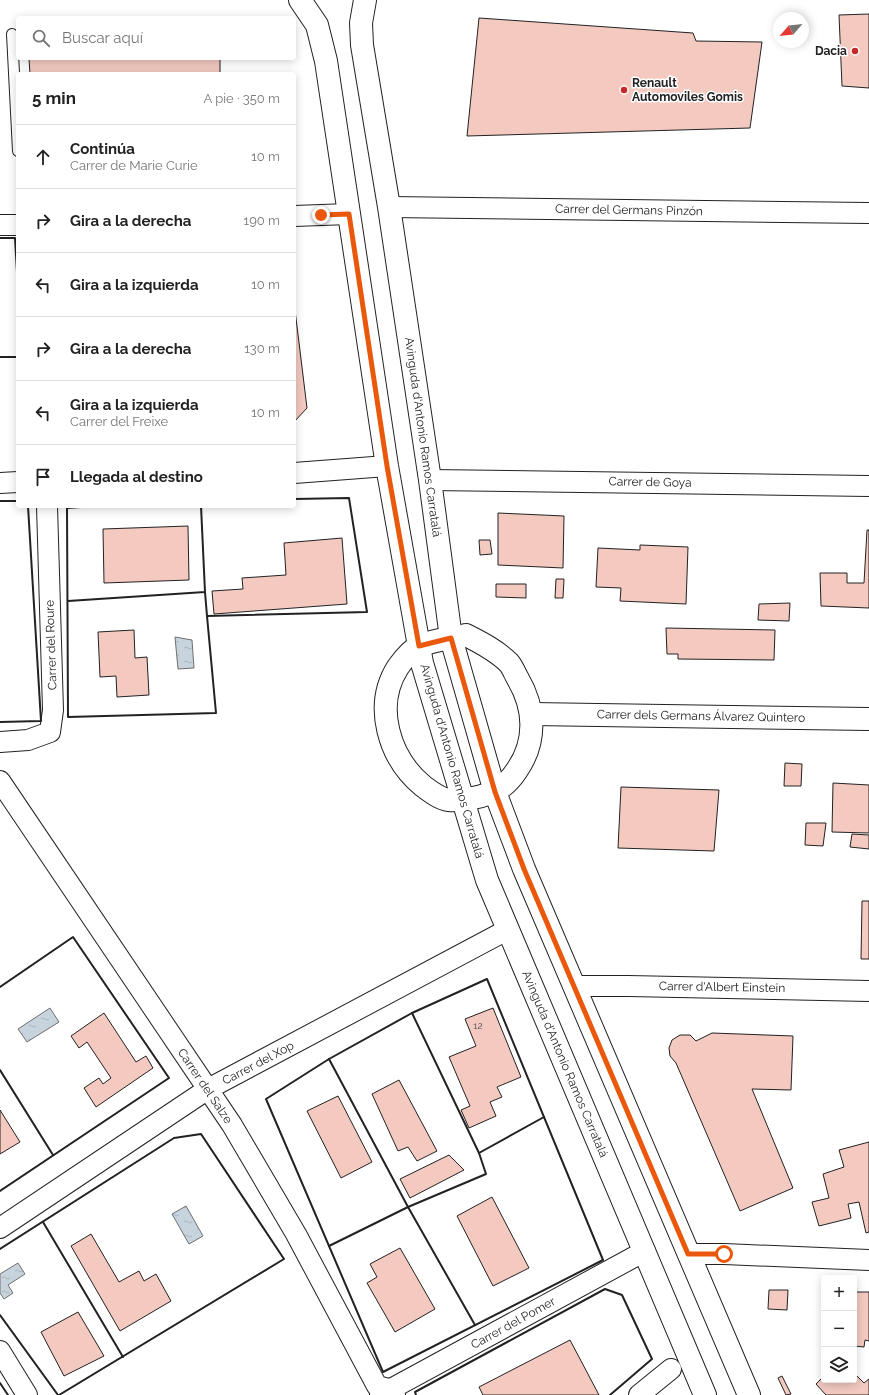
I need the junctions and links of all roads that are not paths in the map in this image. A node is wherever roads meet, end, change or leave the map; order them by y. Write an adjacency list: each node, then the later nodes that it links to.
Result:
1 (300, 0): 7 (main road, Avinguda d'Antonio Ramos Carratalá)
2 (365, 0): 5 (main road, Avinguda d'Antonio Ramos Carratalá)
3 (12, 34): 4 (lane)
4 (16, 112)
5 (389, 207): 6 (street, Carrer del Germans Pinzón); 13 (main road, Avinguda d'Antonio Ramos Carratalá)
6 (869, 213)
7 (349, 214): 8 (street); 11 (main road, Avinguda d'Antonio Ramos Carratalá)
8 (296, 216)
9 (16, 224): 10 (street)
10 (0, 225)
11 (387, 466): 12 (street); 19 (main road, Avinguda d'Antonio Ramos Carratalá)
12 (296, 473)
13 (430, 480): 16 (street, Carrer de Goya); 18 (main road, Avinguda d'Antonio Ramos Carratalá)
14 (16, 482): 15 (street)
15 (0, 483)
16 (869, 486)
17 (47, 508): 22 (street, Carrer del Roure)
18 (451, 638): 19 (main road); 20 (main road); 24 (main road, Avinguda d'Antonio Ramos Carratalá)
19 (419, 646): 25 (main road, Avinguda d'Antonio Ramos Carratalá); 25 (main road)
20 (532, 714): 21 (main road, Carrer dels Germans Álvarez Quintero); 24 (main road)
21 (869, 719)
22 (0, 742)
23 (0, 781): 29 (street, Carrer del Salze)
24 (495, 792): 25 (main road); 27 (main road, Avinguda d'Antonio Ramos Carratalá)
25 (463, 800): 26 (main road, Avinguda d'Antonio Ramos Carratalá)
26 (507, 930): 29 (street, Carrer del Xop); 31 (main road, Avinguda d'Antonio Ramos Carratalá)
27 (574, 986): 28 (street, Carrer d'Albert Einstein); 32 (main road, Avinguda d'Antonio Ramos Carratalá)
28 (869, 991)
29 (208, 1089): 30 (street, Carrer del Xop); 36 (street, Carrer del Salze)
30 (0, 1228)
31 (645, 1251): 36 (street, Carrer del Pomer); 39 (main road, Avinguda d'Antonio Ramos Carratalá)
32 (688, 1254): 33 (street); 40 (main road, Avinguda d'Antonio Ramos Carratalá)
33 (869, 1260)
34 (0, 1351): 37 (street)
35 (671, 1369): 38 (street)
36 (389, 1393)
37 (27, 1395)
38 (639, 1395)
39 (705, 1395)
40 (749, 1395)

